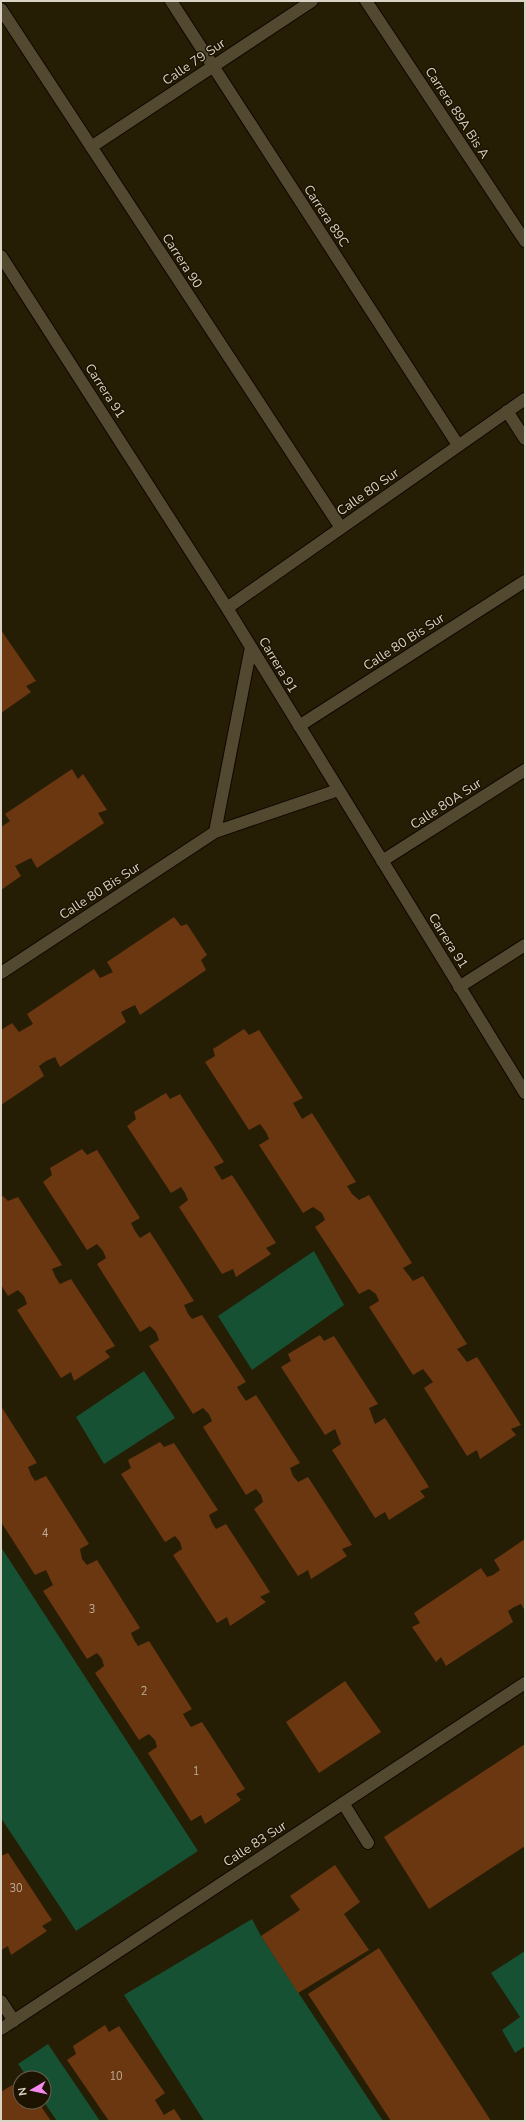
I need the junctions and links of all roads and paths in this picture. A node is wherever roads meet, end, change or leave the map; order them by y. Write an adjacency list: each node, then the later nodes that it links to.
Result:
1 (171, 1): 5 (street, Carrera 89C)
2 (312, 1): 5 (street, Calle 79 Sur)
3 (366, 1): 7 (street, Carrera 89A Bis A)
4 (1, 9): 6 (street, Carrera 90)
5 (213, 66): 6 (street, Calle 79 Sur); 12 (street, Carrera 89C)
6 (91, 147): 13 (street, Carrera 90)
7 (525, 241)
8 (1, 256): 15 (street, Carrera 91)
9 (525, 399): 10 (street, Calle 80 Sur)
10 (507, 411): 11 (street); 12 (street, Calle 80 Sur)
11 (525, 439)
12 (458, 445): 13 (street, Calle 80 Sur)
13 (340, 528): 15 (street, Calle 80 Sur)
14 (525, 580): 17 (street, Calle 80 Bis Sur)
15 (227, 608): 16 (street, Carrera 91)
16 (251, 647): 17 (street, Carrera 91); 20 (street)
17 (299, 726): 19 (street, Carrera 91)
18 (525, 770): 21 (street, Calle 80A Sur)
19 (338, 790): 20 (street, Calle 80 Bis Sur); 21 (street, Carrera 91)
20 (215, 832): 23 (street, Calle 80 Bis Sur)
21 (382, 861): 24 (street, Carrera 91)
22 (525, 945): 24 (street)
23 (1, 973)
24 (459, 986): 25 (street, Carrera 91)
25 (525, 1093)
26 (525, 1683): 27 (street, Calle 83 Sur)
27 (343, 1804): 28 (street); 30 (street, Calle 83 Sur)
28 (368, 1843)
29 (1, 2001): 30 (street)
30 (14, 2020): 31 (street, Calle 83 Sur)
31 (1, 2029)

